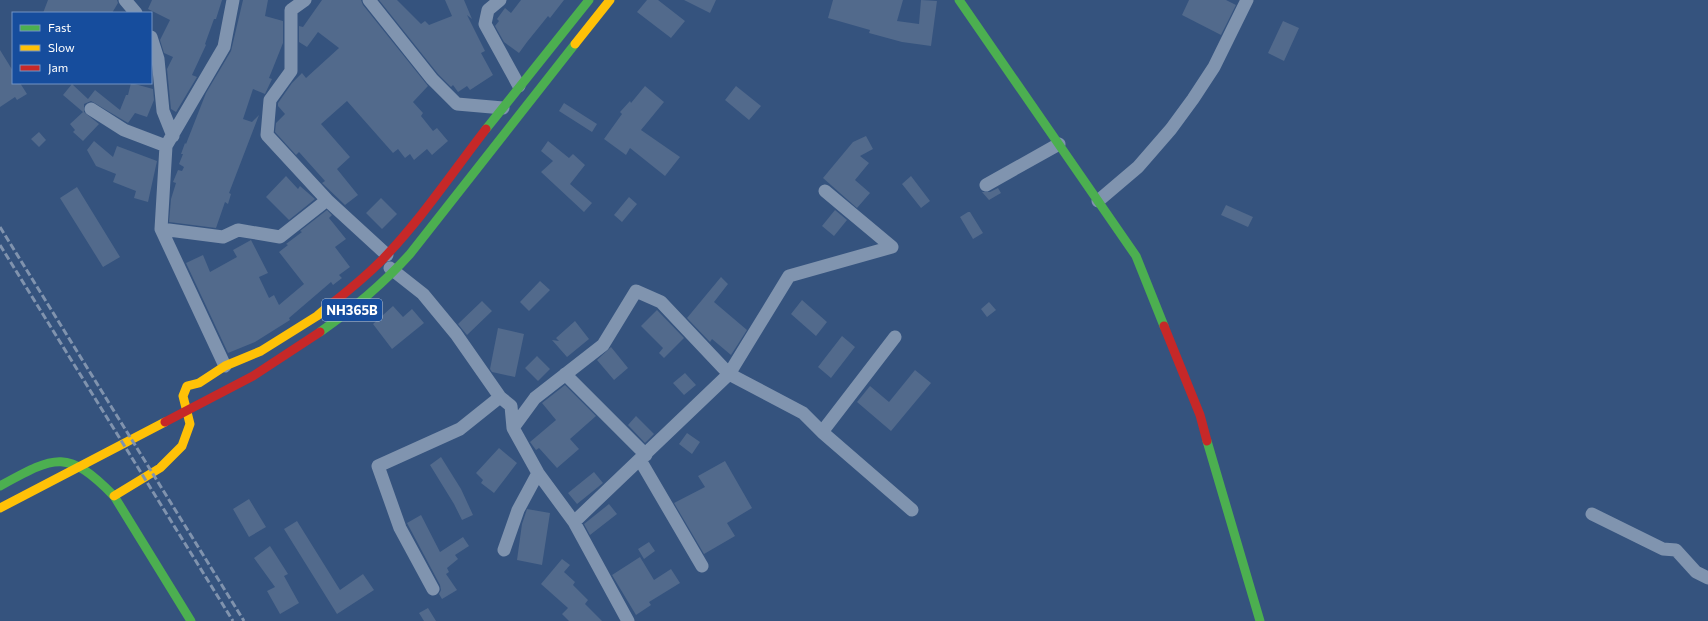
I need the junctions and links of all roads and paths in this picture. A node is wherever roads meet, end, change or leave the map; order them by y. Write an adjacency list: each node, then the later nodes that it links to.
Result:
1 (233, 0): 15 (street)
2 (305, 0): 19 (street)
3 (369, 0): 13 (street)
4 (500, 0): 12 (street)
5 (590, 0): 12 (main road)
6 (610, 0): 34 (main road, NH365B)
7 (959, 0): 16 (main road)
8 (1247, 0): 20 (street)
9 (126, 1): 10 (street)
10 (135, 12)
11 (152, 40): 15 (street)
12 (519, 86): 13 (main road)
13 (503, 108): 22 (main road)
14 (91, 109): 15 (street)
15 (170, 141): 21 (street)
16 (1059, 144): 17 (street); 20 (main road)
17 (986, 185)
18 (825, 191): 26 (street)
19 (327, 200): 21 (street); 22 (street)
20 (1098, 200): 44 (main road)
21 (161, 229): 24 (street)
22 (384, 258): 24 (main road); 27 (street)
23 (895, 337): 29 (street)
24 (225, 366): 33 (main road)
25 (565, 374): 26 (street); 28 (street); 30 (street)
26 (729, 374): 29 (street); 30 (street)
27 (500, 397): 28 (street); 41 (street)
28 (513, 428): 31 (street)
29 (822, 432): 35 (street)
30 (643, 458): 37 (street); 39 (street)
31 (538, 473): 37 (street); 38 (street)
32 (0, 486): 33 (main road)
33 (114, 496): 42 (main road)
34 (0, 508)
35 (912, 510)
36 (1592, 514): 40 (street)
37 (574, 522): 43 (street)
38 (504, 550)
39 (702, 566)
40 (1708, 578)
41 (433, 589)
42 (191, 621)
43 (628, 621)
44 (1260, 621)

